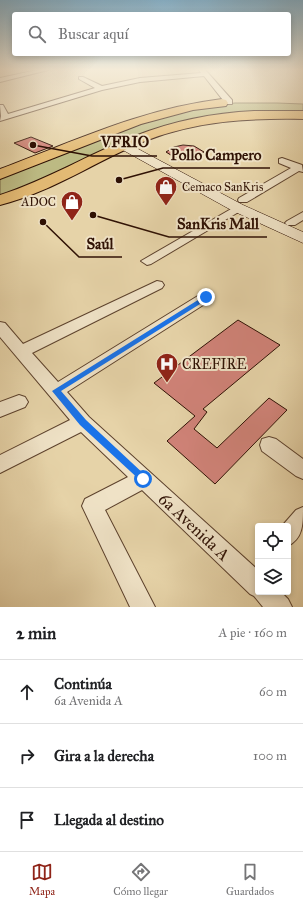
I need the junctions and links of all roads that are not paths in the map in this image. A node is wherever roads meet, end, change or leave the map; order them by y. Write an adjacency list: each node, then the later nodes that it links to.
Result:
1 (67, 98): 7 (street)
2 (231, 99): 11 (main road)
3 (283, 102): 4 (main road)
4 (303, 103)
5 (0, 106): 7 (street)
6 (303, 115): 8 (main road)
7 (3, 118)
8 (130, 144): 12 (main road); 13 (street)
9 (282, 161): 10 (street)
10 (301, 168): 13 (street)
11 (0, 174)
12 (0, 200)
13 (241, 204): 15 (street); 16 (street); 17 (street)
14 (303, 215): 15 (street)
15 (297, 226)
16 (303, 238)
17 (147, 261)
18 (157, 284): 21 (street)
19 (206, 297): 22 (street)
20 (0, 327): 21 (street, 6a Avenida A)
21 (22, 351): 22 (street, 6a Avenida A)
22 (56, 391): 25 (street, 6a Avenida A)
23 (19, 402): 24 (street)
24 (0, 410)
25 (83, 422): 27 (street); 29 (street, 6a Avenida A)
26 (269, 445): 28 (street)
27 (0, 464)
28 (303, 470)
29 (143, 479): 32 (street, 6a Avenida A); 34 (street)
30 (303, 517): 31 (street)
31 (291, 531)
32 (255, 579)
33 (269, 595): 35 (street, 6a Avenida A)
34 (143, 607)
35 (280, 607)

